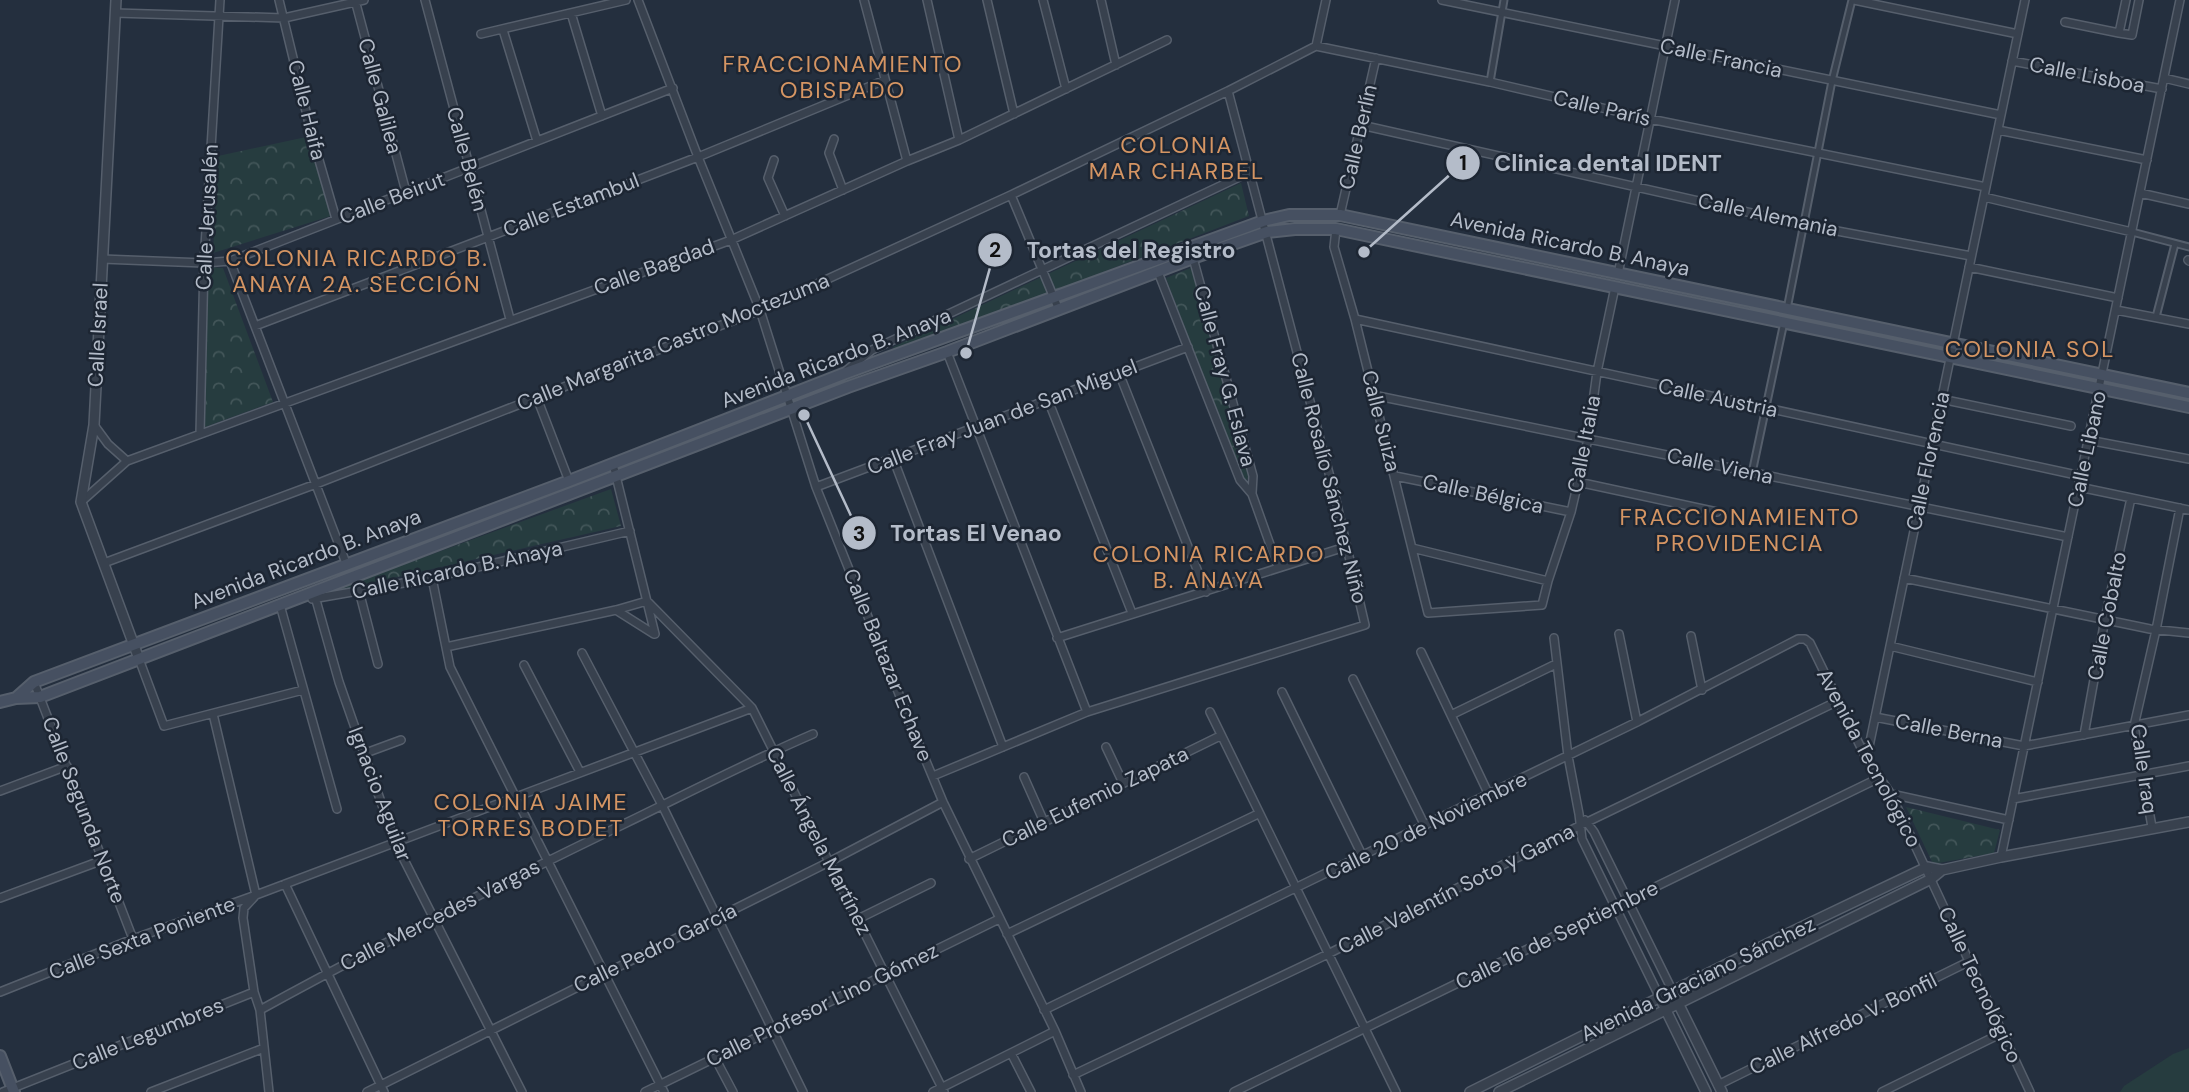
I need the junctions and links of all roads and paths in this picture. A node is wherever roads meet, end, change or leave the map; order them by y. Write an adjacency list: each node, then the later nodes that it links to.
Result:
1 (116, 0): 23 (street, Calle Israel)
2 (220, 0): 26 (street, Calle Jerusalén)
3 (279, 0): 27 (street, Calle Haifa)
4 (364, 0): 22 (street)
5 (425, 0): 62 (street, Calle Belén)
6 (626, 0): 24 (street)
7 (638, 0): 44 (street, Calle Baltazar Echave)
8 (864, 0): 40 (street)
9 (927, 0): 55 (street)
10 (987, 0): 48 (street)
11 (1043, 0): 45 (street)
12 (1101, 0): 38 (street)
13 (1326, 0): 34 (street)
14 (1442, 0): 25 (street, Calle Francia)
15 (1504, 0): 25 (street)
16 (1675, 0): 35 (street)
17 (1853, 0): 32 (street, Calle Lisboa); 41 (street)
18 (2025, 0): 32 (street, Calle Florencia)
19 (2126, 0): 30 (street)
20 (2140, 0): 30 (street)
21 (2180, 0): 39 (street, Calle Libano)
22 (355, 1): 27 (street); 67 (street, Calle Galilea)
23 (115, 13): 26 (street); 86 (street, Calle Israel)
24 (571, 13): 29 (street); 50 (street)
25 (1502, 13): 35 (street, Calle Francia); 42 (street)
26 (220, 16): 27 (street); 89 (street, Calle Jerusalén)
27 (284, 18): 74 (street, Calle Haifa)
28 (2065, 22): 30 (street)
29 (503, 30): 31 (street); 56 (street)
30 (2119, 33)
31 (481, 34)
32 (2018, 34): 37 (street, Calle Florencia)
33 (1167, 40): 38 (street, Calle Bagdad)
34 (1316, 46): 36 (street, Calle París); 47 (street)
35 (1666, 47): 41 (street, Calle Francia); 51 (street)
36 (1376, 58): 42 (street, Calle París); 52 (street, Calle Berlín)
37 (2012, 61): 46 (street, Calle Lisboa); 49 (street, Calle Florencia)
38 (1116, 65): 45 (street, Calle Bagdad)
39 (2164, 78): 43 (street, Calle Lisboa); 46 (street, Calle Libano)
40 (885, 80): 58 (street, Calle Estambul); 61 (street)
41 (1832, 80): 49 (street, Calle Francia); 57 (street)
42 (1490, 82): 51 (street, Calle París)
43 (2189, 84)
44 (673, 88): 50 (street, Calle Beirut); 58 (street, Calle Baltazar Echave)
45 (1066, 89): 48 (street, Calle Bagdad)
46 (2162, 89): 60 (street, Calle Libano)
47 (1228, 91): 63 (street, Calle Rosalío Sánchez Niño); 69 (street, Calle Margarita Castro Moctezuma)
48 (1014, 114): 55 (street, Calle Bagdad)
49 (2001, 115): 53 (street, Calle Florencia)
50 (602, 116): 56 (street, Calle Beirut)
51 (1650, 119): 57 (street, Calle París); 64 (street)
52 (1361, 125): 64 (street, Calle Alemania); 72 (street, Calle Berlín)
53 (1998, 130): 60 (street); 65 (street, Calle Florencia)
54 (834, 139): 66 (street)
55 (959, 140): 61 (street, Calle Bagdad)
56 (537, 141): 62 (street, Calle Beirut)
57 (1818, 153): 65 (street, Calle París); 76 (street)
58 (698, 157): 80 (street, Calle Estambul); 81 (street, Calle Baltazar Echave)
59 (774, 160): 73 (street)
60 (2147, 160): 68 (street, Calle Libano)
61 (907, 161): 66 (street, Calle Bagdad)
62 (470, 167): 67 (street, Calle Beirut); 80 (street, Calle Belén)
63 (1250, 172): 75 (street, Calle Rosalío Sánchez Niño); 91 (street)
64 (1637, 186): 76 (street, Calle Alemania); 94 (street)
65 (1986, 187): 70 (street, Calle Florencia)
66 (843, 190): 73 (street, Calle Bagdad)
67 (406, 192): 74 (street, Calle Beirut)
68 (2140, 193): 71 (street); 79 (street, Calle Libano)
69 (1011, 195): 91 (street); 101 (street, Calle Margarita Castro Moctezuma)
70 (1984, 197): 79 (street); 84 (street, Calle Florencia)
71 (2189, 204)
72 (1340, 215): 75 (main road, Avenida Ricardo B. Anaya); 87 (main road, Avenida Ricardo B. Anaya)
73 (785, 216): 81 (street, Calle Bagdad)
74 (336, 219): 88 (street, Calle Beirut)
75 (1263, 220): 78 (street, Calle Rosalío Sánchez Niño); 97 (main road, Avenida Ricardo B. Anaya)
76 (1805, 225): 84 (street, Calle Alemania); 100 (street)
77 (1336, 229): 78 (main road, Avenida Ricardo B. Anaya); 93 (main road, Avenida Ricardo B. Anaya); 106 (street, Calle Suiza)
78 (1267, 232): 85 (main road, Avenida Ricardo B. Anaya); 161 (street, Calle Rosalío Sánchez Niño)
79 (2132, 232): 82 (street); 98 (street, Calle Libano)
80 (488, 236): 105 (street, Calle Belén); 109 (street, Calle Estambul)
81 (731, 240): 101 (street, Calle Baltazar Echave); 105 (street, Calle Bagdad)
82 (2175, 244): 83 (street); 104 (street)
83 (2189, 247)
84 (1971, 256): 90 (street, Calle Florencia)
85 (1193, 258): 92 (main road, Avenida Ricardo B. Anaya); 151 (street, Calle Fray G. Eslava)
86 (102, 259): 89 (street, Calle Beirut); 129 (street, Calle Israel)
87 (1552, 260): 93 (main road); 94 (main road, Avenida Ricardo B. Anaya)
88 (230, 261): 89 (street, Calle Beirut); 109 (street)
89 (204, 263): 133 (street, Calle Jerusalén)
90 (1969, 267): 98 (street); 110 (street, Calle Florencia)
91 (1042, 271): 97 (street); 116 (street)
92 (1158, 272): 102 (main road, Avenida Ricardo B. Anaya); 111 (street, Calle Fray G. Eslava)
93 (1549, 274): 95 (main road, Avenida Ricardo B. Anaya)
94 (1618, 274): 96 (main road, Avenida Ricardo B. Anaya)
95 (1615, 287): 99 (main road, Avenida Ricardo B. Anaya); 114 (street, Calle Italia)
96 (1683, 287): 99 (main road); 100 (main road, Avenida Ricardo B. Anaya)
97 (1054, 298): 102 (street); 116 (main road, Avenida Ricardo B. Anaya)
98 (2118, 298): 103 (street, Calle Libano)
99 (1681, 301): 107 (main road, Avenida Ricardo B. Anaya)
100 (1787, 309): 110 (main road, Avenida Ricardo B. Anaya)
101 (760, 310): 121 (street, Calle Baltazar Echave); 122 (street, Calle Margarita Castro Moctezuma)
102 (1059, 310): 112 (main road, Avenida Ricardo B. Anaya)
103 (2116, 310): 104 (street); 117 (street, Calle Libano)
104 (2156, 317): 108 (street)
105 (510, 319): 125 (street, Calle Bagdad)
106 (1355, 319): 114 (street, Calle Austria); 120 (street, Calle Suiza)
107 (1784, 322): 113 (main road, Avenida Ricardo B. Anaya); 127 (street)
108 (2189, 324)
109 (256, 326): 125 (street)
110 (1953, 345): 113 (street, Calle Florencia); 117 (main road, Avenida Ricardo B. Anaya)
111 (1188, 347): 115 (street, Calle Fray Juan de San Miguel); 151 (street, Calle Fray G. Eslava)
112 (947, 352): 128 (main road, Avenida Ricardo B. Anaya); 131 (street)
113 (1950, 357): 118 (main road, Avenida Ricardo B. Anaya); 123 (street, Calle Florencia)
114 (1597, 372): 127 (street, Calle Austria); 134 (street, Calle Italia)
115 (1119, 373): 124 (street, Calle Fray Juan de San Miguel); 171 (street)
116 (843, 374): 121 (main road, Avenida Ricardo B. Anaya)
117 (2102, 376): 118 (street, Calle Libano); 119 (main road, Avenida Ricardo B. Anaya)
118 (2099, 388): 126 (main road, Avenida Ricardo B. Anaya); 135 (street, Calle Libano)
119 (2189, 394)
120 (1373, 395): 134 (street, Calle Viena); 143 (street, Calle Suiza)
121 (788, 396): 128 (street, Calle Baltazar Echave); 132 (main road, Avenida Ricardo B. Anaya)
122 (537, 398): 146 (street); 148 (street, Calle Margarita Castro Moctezuma)
123 (1941, 399): 130 (street); 136 (street, Calle Florencia)
124 (1048, 400): 131 (street, Calle Fray Juan de San Miguel); 179 (street)
125 (285, 404): 133 (street, Calle Bagdad); 148 (street)
126 (2189, 407)
127 (1765, 408): 136 (street, Calle Austria); 142 (street)
128 (792, 410): 137 (main road, Avenida Ricardo B. Anaya); 149 (street, Calle Baltazar Echave)
129 (94, 425): 140 (street); 153 (street, Calle Israel)
130 (2071, 426)
131 (975, 427): 138 (street, Calle Fray Juan de San Miguel); 185 (street)
132 (694, 433): 137 (main road); 141 (main road, Avenida Ricardo B. Anaya)
133 (200, 434): 140 (street, Calle Bagdad)
134 (1588, 439): 142 (street, Calle Viena); 147 (street, Calle Italia)
135 (2088, 440): 139 (street); 144 (street, Calle Libano)
136 (1932, 444): 144 (street, Calle Austria); 154 (street, Calle Florencia)
137 (699, 446): 145 (main road, Avenida Ricardo B. Anaya)
138 (893, 458): 149 (street, Calle Fray Juan de San Miguel); 221 (street)
139 (2189, 460)
140 (127, 461): 153 (street, Calle Bagdad)
141 (613, 464): 145 (street); 146 (main road, Avenida Ricardo B. Anaya)
142 (1752, 472): 154 (street, Calle Viena)
143 (1395, 475): 157 (street, Calle Bélgica); 162 (street, Calle Suiza)
144 (2081, 476): 150 (street, Calle Libano)
145 (616, 478): 159 (street); 172 (main road, Avenida Ricardo B. Anaya)
146 (569, 481): 164 (main road, Avenida Ricardo B. Anaya)
147 (1578, 482): 157 (street, Calle Italia); 158 (street)
148 (316, 484): 163 (street, Calle Margarita Castro Moctezuma); 164 (street)
149 (816, 487): 231 (street, Calle Baltazar Echave)
150 (2078, 487): 152 (street); 160 (street, Calle Libano)
151 (1252, 494): 165 (street, Calle Fray G. Eslava)
152 (2130, 498): 155 (street); 180 (street, Calle Cobalto)
153 (80, 502): 163 (street)
154 (1919, 507): 160 (street, Calle Viena); 167 (street, Calle Florencia)
155 (2179, 508): 156 (street); 181 (street, Calle Iraq)
156 (2189, 510)
157 (1571, 512): 168 (street, Calle Italia)
158 (1717, 512)
159 (630, 531): 166 (street, Calle Ricardo B. Anaya); 175 (street)
160 (2068, 537): 177 (street, Calle Libano)
161 (1345, 547): 165 (street); 208 (street, Calle Rosalío Sánchez Niño)
162 (1412, 548): 168 (street); 173 (street, Calle Suiza)
163 (104, 563): 188 (street)
164 (346, 563): 169 (main road, Avenida Ricardo B. Anaya)
165 (1278, 567): 171 (street)
166 (432, 578): 170 (street, Calle Ricardo B. Anaya); 190 (street)
167 (1904, 578): 177 (street); 189 (street, Calle Florencia)
168 (1548, 581): 173 (street, Calle Italia)
169 (293, 584): 172 (street); 188 (main road, Avenida Ricardo B. Anaya)
170 (359, 591): 174 (street, Calle Ricardo B. Anaya); 194 (street)
171 (1206, 592): 179 (street)
172 (298, 598): 174 (street, Calle Ricardo B. Anaya); 176 (main road, Avenida Ricardo B. Anaya)
173 (1545, 599)
174 (316, 600): 225 (street, Ignacio Aguilar)
175 (647, 601): 178 (street); 178 (street); 207 (street, Calle Ángela Martínez)
176 (280, 605): 193 (main road, Avenida Ricardo B. Anaya); 200 (street, Ignacio Aguilar)
177 (2053, 608): 180 (street); 199 (street, Calle Libano)
178 (616, 610): 190 (street)
179 (1132, 613): 185 (street)
180 (2105, 619): 181 (street); 217 (street, Calle Cobalto)
181 (2156, 630): 182 (street); 215 (street, Calle Iraq)
182 (2189, 633)
183 (1619, 634): 214 (street)
184 (1691, 636): 201 (street)
185 (1057, 638): 208 (street)
186 (1554, 638): 195 (street)
187 (1805, 639): 201 (street, Calle 20 de Noviembre); 205 (street, Avenida Tecnológico)
188 (134, 645): 193 (street); 198 (main road, Avenida Ricardo B. Anaya)
189 (1890, 646): 199 (street); 213 (street, Calle Florencia)
190 (446, 647): 239 (street)
191 (1421, 652): 211 (street)
192 (582, 653): 224 (street)
193 (139, 659): 203 (main road, Avenida Ricardo B. Anaya); 210 (street)
194 (378, 664)
195 (1556, 664): 211 (street); 226 (street)
196 (524, 665): 230 (street)
197 (1353, 679): 250 (street)
198 (34, 682): 203 (street, Calle Segunda Norte); 204 (main road, Avenida Ricardo B. Anaya)
199 (2038, 682): 220 (street, Calle Libano)
200 (303, 690): 210 (street); 243 (street, Ignacio Aguilar)
201 (1702, 690): 214 (street, Calle 20 de Noviembre)
202 (1282, 692): 254 (street)
203 (40, 697): 204 (main road, Avenida Ricardo B. Anaya); 228 (street, Calle Segunda Norte)
204 (16, 698): 206 (main road, Avenida Ricardo B. Anaya)
205 (1838, 701): 227 (street, Avenida Tecnológico); 248 (street, Calle Valentín Soto y Gama)
206 (0, 702)
207 (752, 708): 223 (street, Calle Ángela Martínez); 224 (street, Calle Sexta Poniente)
208 (1087, 712): 221 (street, Calle Rosalío Sánchez Niño)
209 (1210, 712): 218 (street)
210 (214, 714): 266 (street)
211 (1451, 715): 238 (street)
212 (2189, 715): 215 (street)
213 (1875, 717): 220 (street, Calle Berna); 227 (street, Calle Florencia)
214 (1637, 722): 226 (street, Calle 20 de Noviembre)
215 (2134, 726): 217 (street); 232 (street, Calle Iraq)
216 (813, 734): 223 (street, Calle Mercedes Vargas)
217 (2084, 735): 220 (street)
218 (1220, 736): 235 (street, Calle Eufemio Zapata); 244 (street)
219 (401, 740): 225 (street)
220 (2024, 746): 240 (street, Calle Libano)
221 (1003, 747): 231 (street, Calle Rosalío Sánchez Niño)
222 (1106, 747): 235 (street)
223 (774, 751): 242 (street, Calle Mercedes Vargas); 259 (street, Calle Ángela Martínez)
224 (634, 752): 230 (street, Calle Sexta Poniente); 242 (street)
225 (363, 754): 253 (street, Ignacio Aguilar)
226 (1568, 755): 238 (street, Calle 20 de Noviembre); 245 (street)
227 (1867, 758): 234 (street, Avenida Tecnológico)
228 (66, 766): 236 (street); 257 (street, Calle Segunda Norte)
229 (2189, 766): 232 (street)
230 (580, 772): 239 (street, Calle Sexta Poniente)
231 (933, 775): 241 (street, Calle Baltazar Echave)
232 (2143, 775): 240 (street); 252 (street, Calle Iraq)
233 (1024, 777): 247 (street)
234 (1879, 778): 237 (street, Avenida Tecnológico); 268 (street, Calle 16 de Septiembre)
235 (1123, 783): 247 (street, Calle Eufemio Zapata)
236 (0, 791)
237 (1891, 794): 246 (street); 260 (street, Avenida Tecnológico)
238 (1489, 795): 250 (street, Calle 20 de Noviembre)
239 (516, 797): 253 (street, Calle Sexta Poniente); 258 (street)
240 (2013, 799): 246 (street, Calle Libano)
241 (943, 802): 256 (street, Calle Baltazar Echave); 259 (street, Calle Pedro García)
242 (662, 805): 258 (street, Calle Mercedes Vargas); 271 (street)
243 (337, 809)
244 (1258, 814): 265 (street); 275 (street)
245 (1579, 814): 248 (street); 251 (street)
246 (2009, 820): 255 (street, Calle Libano)
247 (1044, 822): 256 (street, Calle Eufemio Zapata)
248 (1587, 822): 251 (street, Calle Valentín Soto y Gama); 268 (street)
249 (2189, 822): 252 (street)
250 (1425, 826): 254 (street, Calle 20 de Noviembre)
251 (1579, 826): 269 (street); 278 (street, Calle Valentín Soto y Gama)
252 (2152, 827): 255 (street)
253 (395, 842): 264 (street, Calle Sexta Poniente); 270 (street, Ignacio Aguilar)
254 (1363, 857): 265 (street, Calle 20 de Noviembre)
255 (2001, 857): 261 (street)
256 (970, 859): 273 (street, Calle Baltazar Echave)
257 (103, 860): 267 (street); 276 (street, Calle Segunda Norte)
258 (548, 861): 270 (street, Calle Mercedes Vargas); 280 (street)
259 (829, 862): 271 (street, Calle Pedro García); 272 (street, Calle Ángela Martínez)
260 (1927, 867): 261 (street); 262 (street, Avenida Tecnológico); 274 (street, Avenida Graciano Sánchez)
261 (1942, 870): 262 (street, Avenida Graciano Sánchez)
262 (1931, 879): 277 (street, Avenida Graciano Sánchez); 279 (street, Calle Tecnológico)
263 (931, 883): 272 (street)
264 (285, 884): 266 (street, Calle Sexta Poniente); 281 (street)
265 (1296, 890): 278 (street); 289 (street, Calle 20 de Noviembre)
266 (256, 895): 276 (street, Calle Sexta Poniente); 284 (street)
267 (0, 898)
268 (1628, 901): 269 (street, Calle 16 de Septiembre); 285 (street)
269 (1614, 907): 286 (street); 291 (street, Calle 16 de Septiembre)
270 (435, 918): 281 (street, Calle Mercedes Vargas); 292 (street, Ignacio Aguilar)
271 (717, 918): 280 (street, Calle Pedro García); 293 (street)
272 (858, 919): 282 (street, Calle Ángela Martínez)
273 (999, 919): 275 (street, Calle Baltazar Echave); 282 (street, Calle Profesor Lino Gómez)
274 (1793, 931): 277 (street); 285 (street, Avenida Graciano Sánchez)
275 (1007, 934): 289 (street, Calle Baltazar Echave)
276 (133, 939): 283 (street, Calle Sexta Poniente)
277 (1800, 944): 287 (street, Avenida Graciano Sánchez)
278 (1328, 954): 291 (street); 300 (street, Calle Valentín Soto y Gama)
279 (1968, 962): 295 (street, Calle Tecnológico); 303 (street, Calle Alfredo V. Bonfil)
280 (605, 972): 292 (street, Calle Pedro García); 302 (street)
281 (326, 974): 288 (street, Calle Mercedes Vargas); 301 (street)
282 (886, 974): 293 (street, Calle Profesor Lino Gómez); 304 (street, Calle Ángela Martínez)
283 (0, 992)
284 (254, 992): 288 (street); 305 (street, Calle Legumbres)
285 (1673, 992): 286 (street, Avenida Graciano Sánchez); 287 (street)
286 (1660, 998): 290 (street); 318 (street, Avenida Graciano Sánchez)
287 (1679, 1004): 290 (street, Avenida Graciano Sánchez); 303 (street)
288 (260, 1010): 296 (street)
289 (1044, 1010): 294 (street, Calle Baltazar Echave)
290 (1666, 1010): 319 (street, Avenida Graciano Sánchez); 320 (street)
291 (1364, 1029): 316 (street, Calle 16 de Septiembre); 317 (street)
292 (491, 1030): 301 (street, Calle Pedro García); 309 (street, Ignacio Aguilar)
293 (773, 1030): 299 (street, Calle Profesor Lino Gómez); 312 (street)
294 (1055, 1031): 297 (street); 300 (street, Calle Baltazar Echave)
295 (2002, 1033): 321 (street); 322 (street, Calle Tecnológico)
296 (264, 1048): 306 (street); 307 (street)
297 (1011, 1053): 304 (street); 314 (street)
298 (0, 1056): 305 (main road)
299 (715, 1058): 302 (street, Calle Profesor Lino Gómez); 311 (street)
300 (1073, 1075): 315 (street, Calle Baltazar Echave)
301 (383, 1088): 308 (street, Calle Pedro García)
302 (662, 1088): 310 (street, Calle Profesor Lino Gómez)
303 (1720, 1088)
304 (943, 1090): 313 (street)
305 (10, 1091)
306 (151, 1092)
307 (269, 1092)
308 (367, 1092)
309 (522, 1092)
310 (645, 1092)
311 (733, 1092)
312 (803, 1092)
313 (933, 1092)
314 (1031, 1092)
315 (1082, 1092)
316 (1234, 1092)
317 (1396, 1092)
318 (1470, 1092)
319 (1499, 1092)
320 (1705, 1092)
321 (1882, 1092)
322 (2030, 1092)

